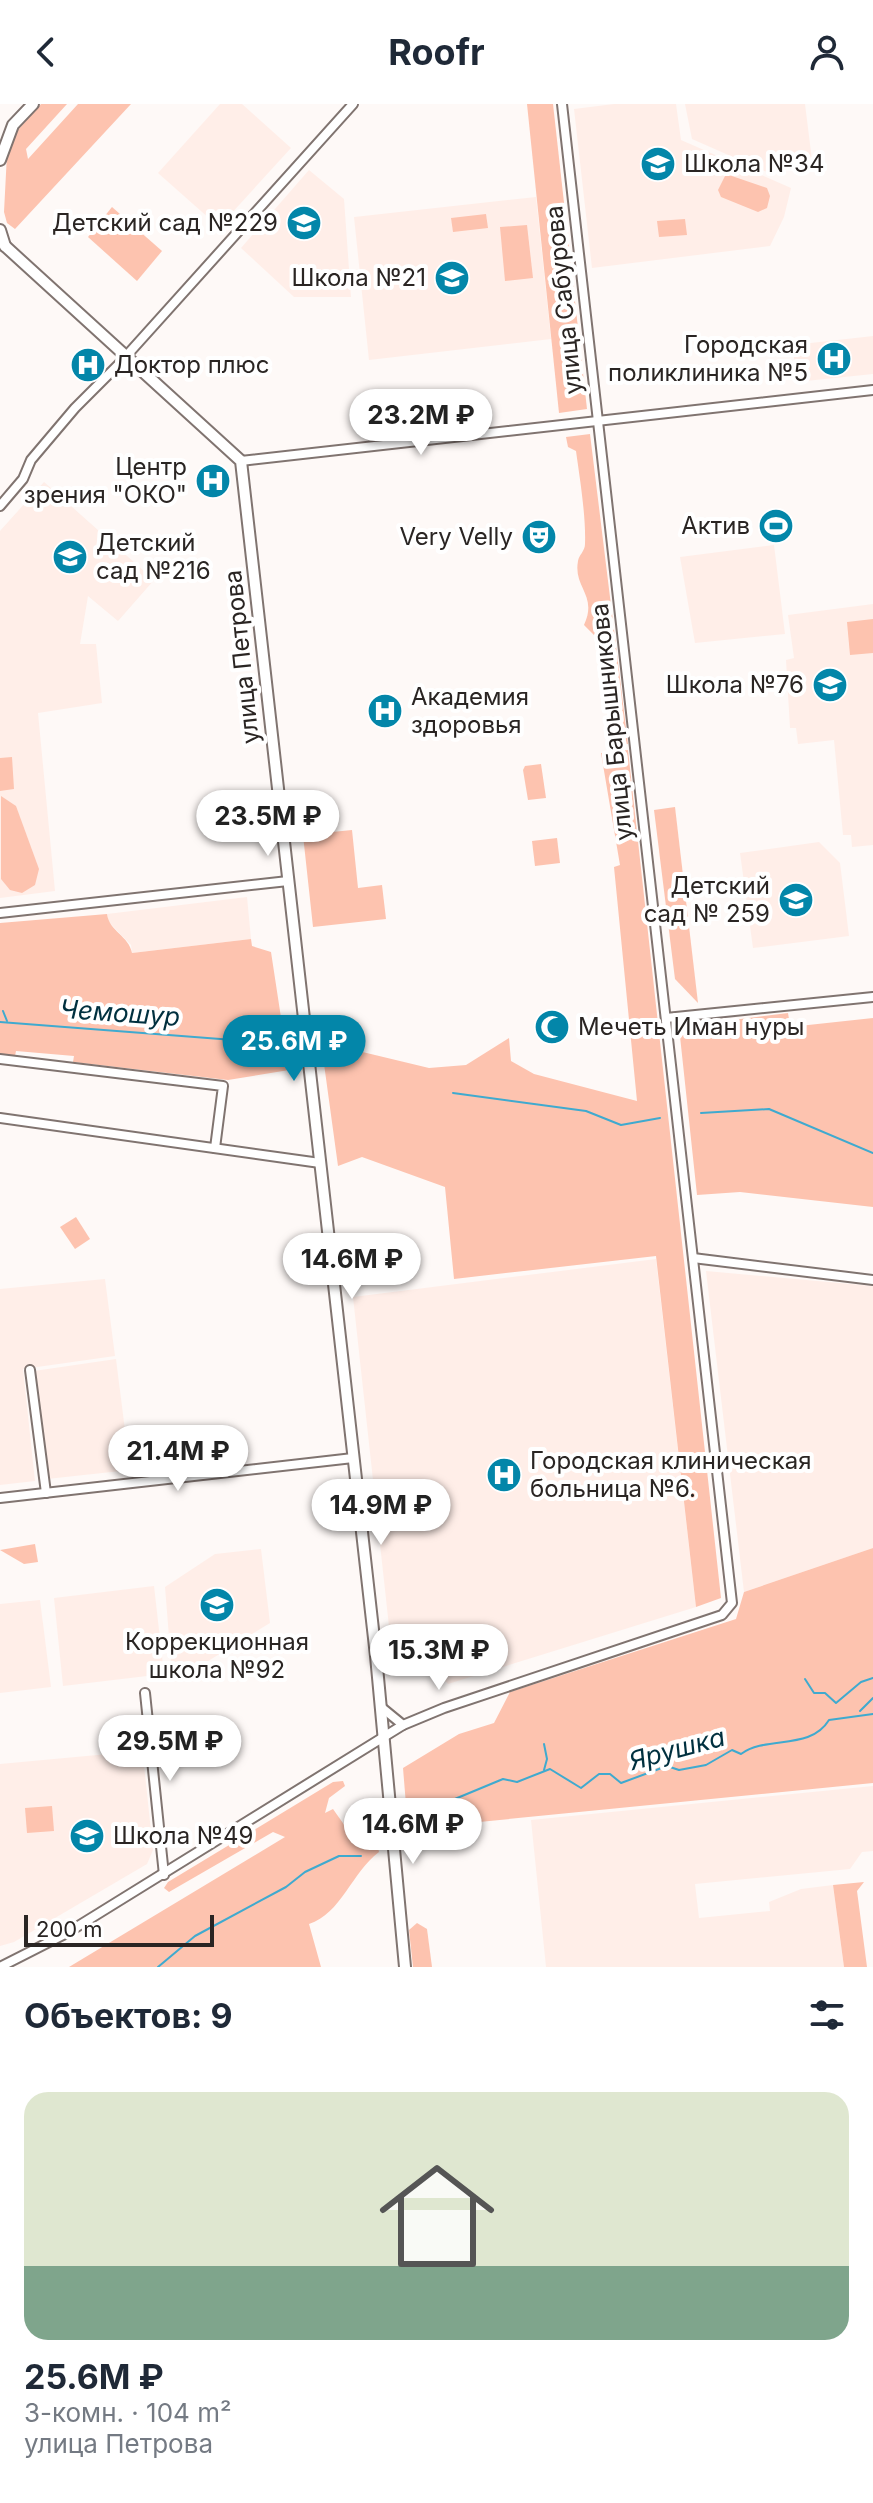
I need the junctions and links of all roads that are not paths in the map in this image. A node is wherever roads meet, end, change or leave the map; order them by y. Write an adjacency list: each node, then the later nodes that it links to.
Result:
1 (33, 104): 4 (main road)
2 (353, 104): 9 (street)
3 (562, 104): 11 (street, улица Сабурова)
4 (13, 125): 5 (main road); 6 (main road)
5 (0, 131)
6 (0, 160)
7 (0, 230): 8 (main road)
8 (2, 246): 9 (main road)
9 (126, 356): 12 (main road); 13 (street)
10 (873, 390): 11 (street)
11 (598, 422): 12 (street, улица Сабурова); 17 (street, улица Барышникова)
12 (241, 461): 14 (main road, улица Петрова)
13 (0, 506)
14 (288, 881): 15 (street); 21 (main road, улица Петрова)
15 (0, 913)
16 (873, 997): 17 (street)
17 (666, 1018): 22 (street, улица Барышникова)
18 (0, 1062): 20 (street)
19 (0, 1118): 20 (street)
20 (215, 1148): 21 (street)
21 (320, 1163): 25 (main road, улица Петрова)
22 (693, 1258): 23 (street); 30 (street, улица Барышникова)
23 (873, 1280)
24 (30, 1370): 26 (street)
25 (353, 1458): 26 (street); 29 (main road, улица Петрова)
26 (46, 1493): 27 (street)
27 (0, 1498)
28 (145, 1693): 32 (street)
29 (381, 1707): 30 (street); 31 (main road, улица Петрова)
30 (403, 1725): 31 (street)
31 (385, 1739): 32 (street); 34 (main road, улица Петрова)
32 (164, 1875): 33 (street)
33 (0, 1967)
34 (405, 1967)

